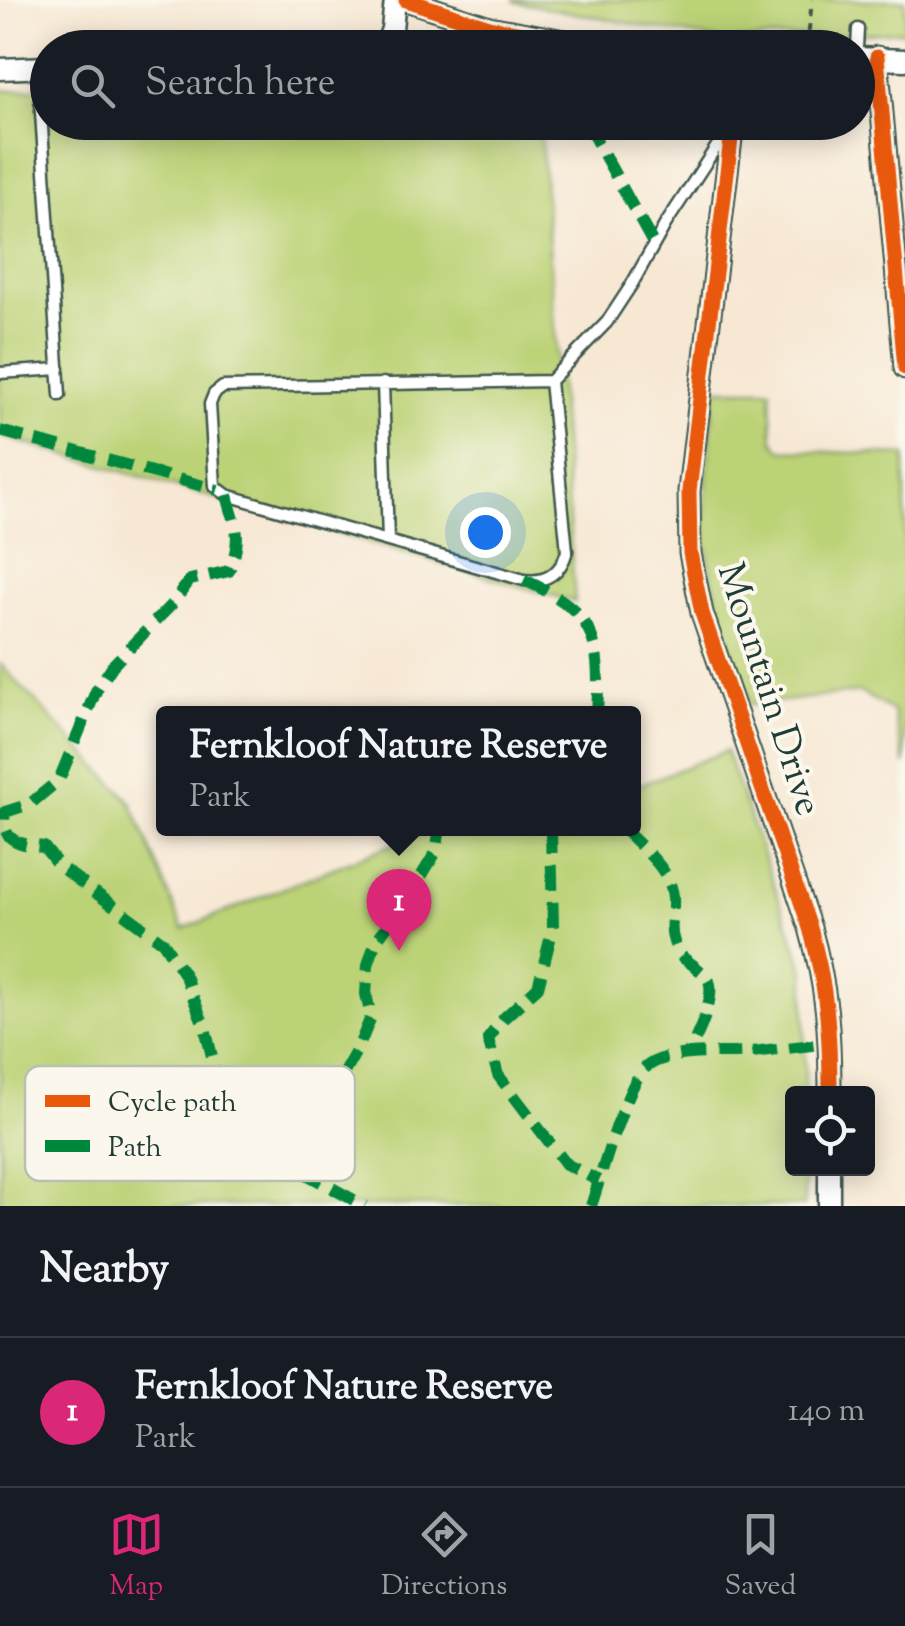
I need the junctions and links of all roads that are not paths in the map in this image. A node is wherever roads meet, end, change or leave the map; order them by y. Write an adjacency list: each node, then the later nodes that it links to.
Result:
1 (395, 0): 3 (street)
2 (406, 0): 4 (street)
3 (392, 30)
4 (507, 30)
5 (875, 58): 6 (street)
6 (905, 60)
7 (30, 69): 8 (street)
8 (0, 70)
9 (875, 117): 13 (street)
10 (47, 140): 14 (lane)
11 (720, 140): 16 (lane)
12 (730, 140): 20 (street, Mountain Drive)
13 (905, 368)
14 (59, 369): 15 (lane); 18 (lane)
15 (0, 373)
16 (550, 381): 17 (lane); 19 (lane)
17 (383, 384): 19 (lane); 19 (lane)
18 (60, 395)
19 (388, 541)
20 (830, 1086)
21 (829, 1176): 22 (street)
22 (829, 1206)

